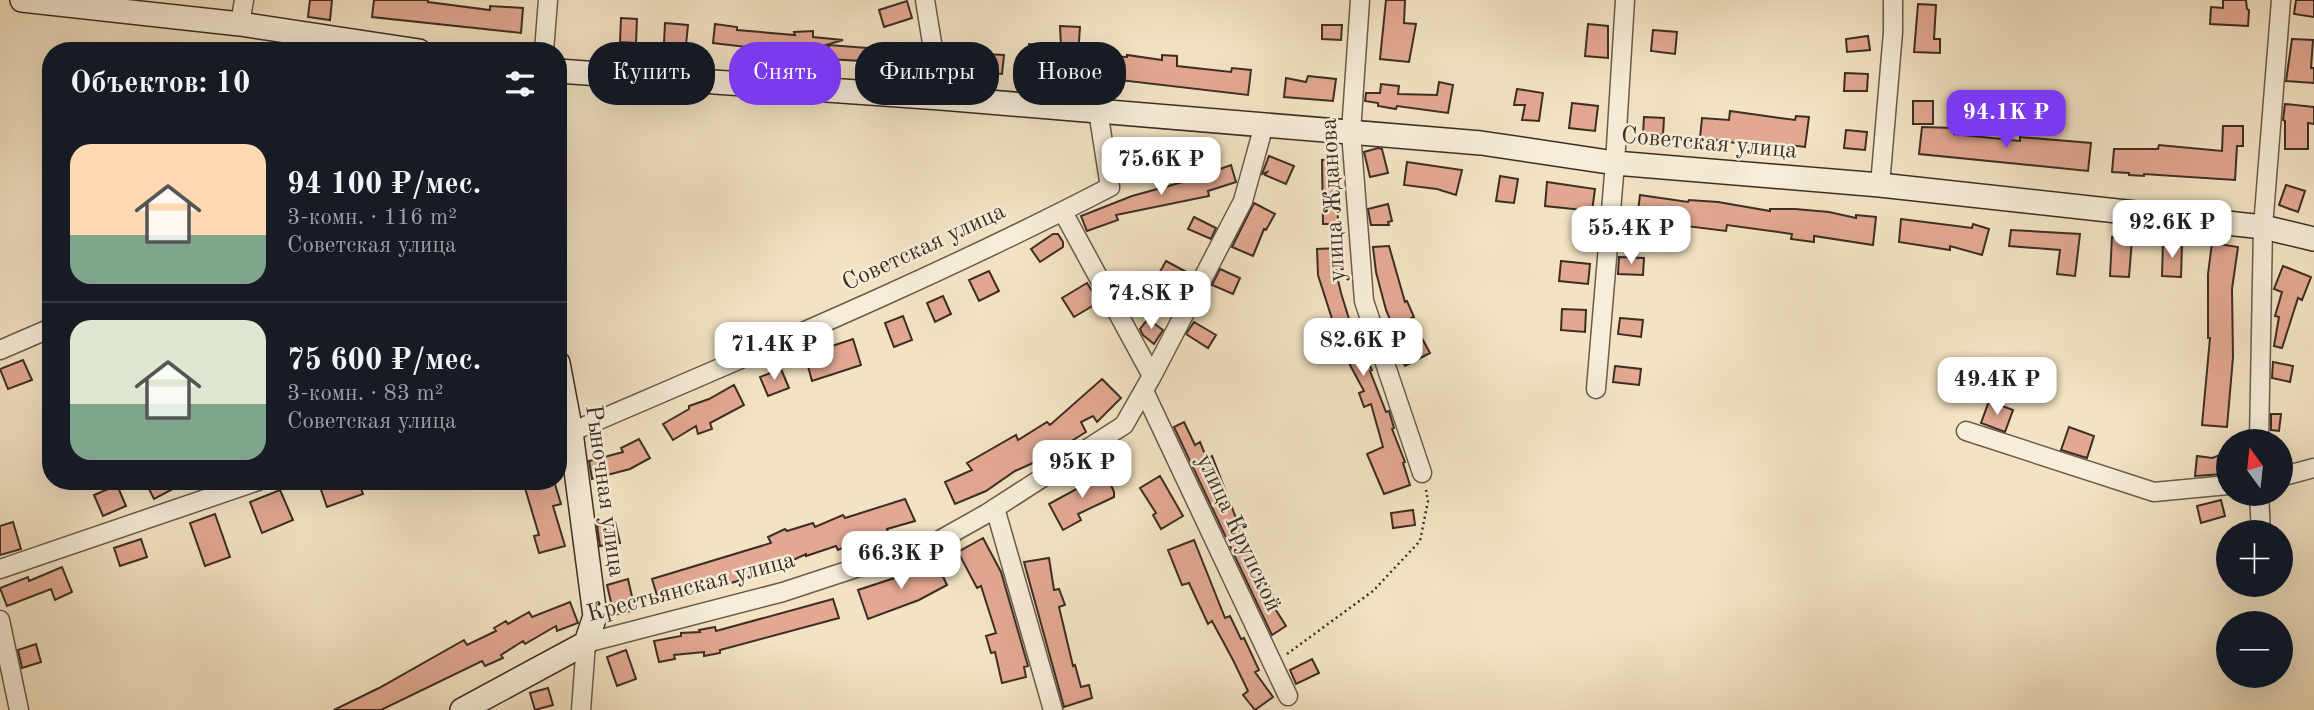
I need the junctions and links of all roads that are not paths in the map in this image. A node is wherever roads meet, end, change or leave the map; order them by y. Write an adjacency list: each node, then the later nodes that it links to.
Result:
1 (22, 0): 9 (street)
2 (244, 0): 9 (street)
3 (548, 0): 11 (street)
4 (925, 0): 12 (street)
5 (1360, 0): 18 (street, улица Жданова)
6 (1625, 0): 19 (street)
7 (1893, 0): 20 (street)
8 (2281, 0): 22 (street)
9 (240, 24): 10 (street)
10 (359, 42)
11 (545, 42)
12 (932, 42)
13 (567, 72): 14 (street, Советская улица)
14 (855, 92)
15 (999, 103): 16 (street, Советская улица)
16 (1098, 111): 17 (street, Советская улица); 21 (street, Советская улица)
17 (1264, 125): 18 (street, Советская улица); 26 (street, Крестьянская улица)
18 (1351, 132): 19 (street, Советская улица); 33 (street, улица Жданова)
19 (1615, 163): 20 (street, Советская улица); 27 (street)
20 (1880, 185): 22 (street, Советская улица)
21 (1063, 212): 26 (street, улица Крупской); 31 (street, Советская улица)
22 (2263, 228): 23 (street, Советская улица); 29 (street)
23 (2314, 239)
24 (42, 332): 25 (street)
25 (0, 350)
26 (1148, 384): 37 (street, Крестьянская улица); 41 (street, улица Крупской)
27 (1596, 390)
28 (567, 413): 31 (street, Рыночная улица)
29 (2259, 429)
30 (1966, 431): 35 (street)
31 (571, 432): 40 (street, Рыночная улица)
32 (2314, 468): 34 (street)
33 (1422, 472)
34 (2293, 474)
35 (2216, 486)
36 (232, 490): 38 (street)
37 (995, 508): 40 (street, Крестьянская улица); 45 (street)
38 (0, 569)
39 (0, 620): 42 (street)
40 (586, 643): 43 (street, Крестьянская улица); 44 (street, Рыночная улица)
41 (1288, 696)
42 (19, 710)
43 (461, 710)
44 (581, 710)
45 (1053, 710)

